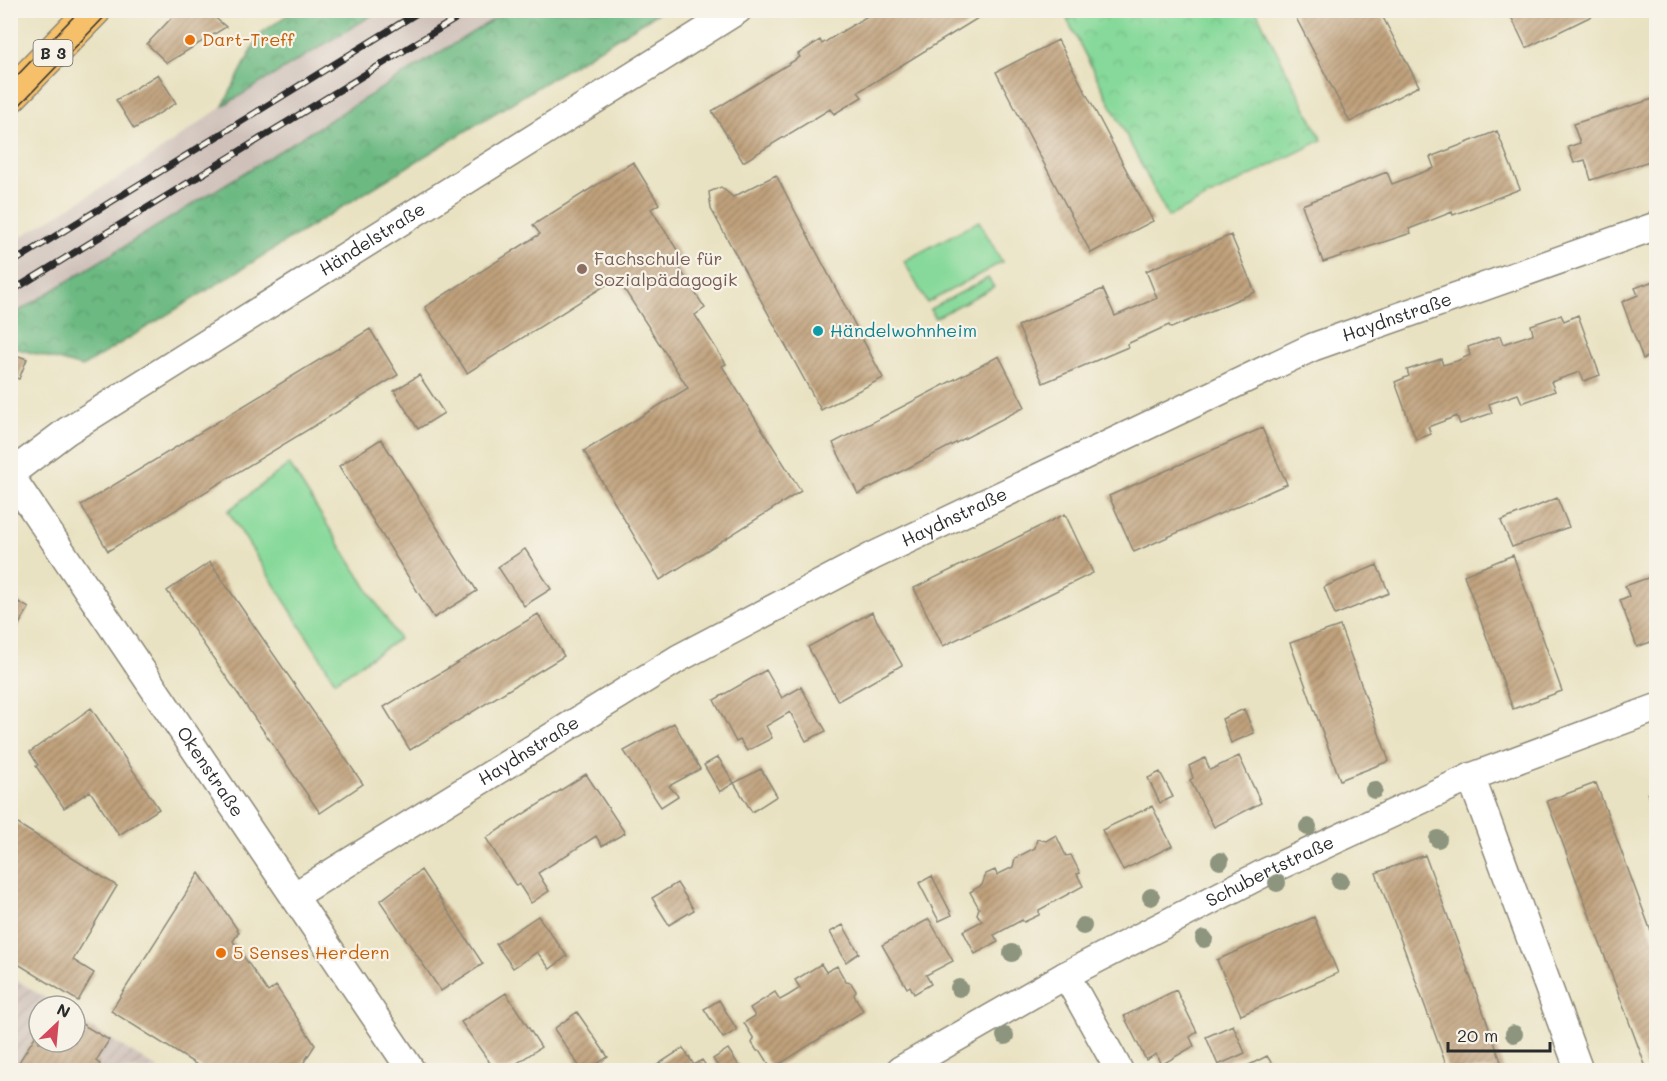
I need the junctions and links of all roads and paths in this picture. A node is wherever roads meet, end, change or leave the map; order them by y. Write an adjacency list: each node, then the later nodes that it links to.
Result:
1 (94, 10): 3 (main road, B 3)
2 (738, 10): 5 (street, Händelstraße)
3 (10, 96)
4 (1656, 226): 8 (street, Haydnstraße)
5 (10, 475): 8 (street, Okenstraße)
6 (1656, 708): 7 (street, Schubertstraße)
7 (1471, 777): 9 (street, Schubertstraße); 13 (street)
8 (294, 896): 10 (street, Okenstraße)
9 (1066, 975): 11 (street, Schubertstraße); 12 (street)
10 (411, 1071)
11 (900, 1071)
12 (1119, 1071)
13 (1579, 1071)

